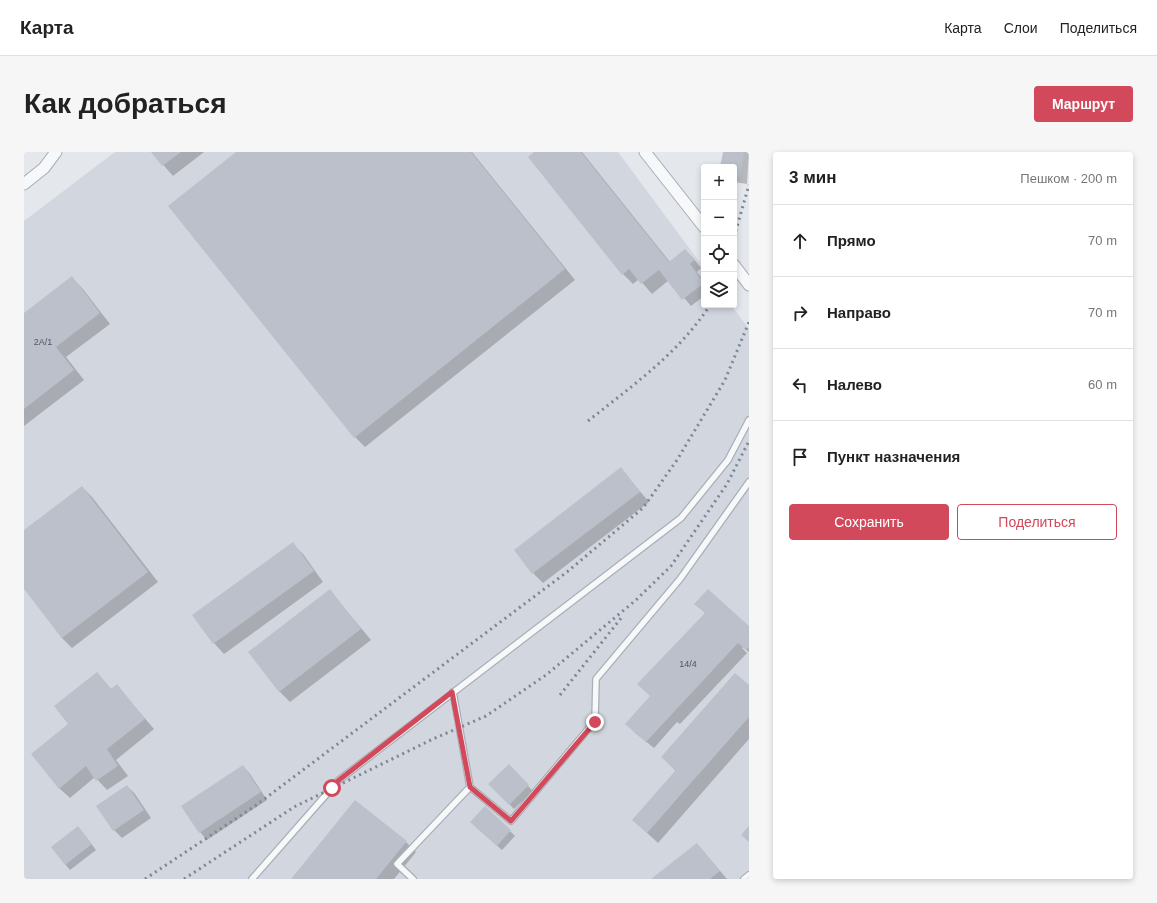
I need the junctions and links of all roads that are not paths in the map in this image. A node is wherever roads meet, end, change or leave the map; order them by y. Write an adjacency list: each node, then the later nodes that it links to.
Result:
1 (56, 152): 3 (street)
2 (645, 152): 4 (street)
3 (24, 184)
4 (701, 223)
5 (737, 269): 6 (street)
6 (749, 285)
7 (749, 420): 9 (lane)
8 (749, 482): 10 (lane)
9 (452, 692): 10 (lane); 12 (lane)
10 (470, 787): 13 (lane)
11 (749, 875): 14 (lane)
12 (252, 879)
13 (413, 879)
14 (744, 879)

